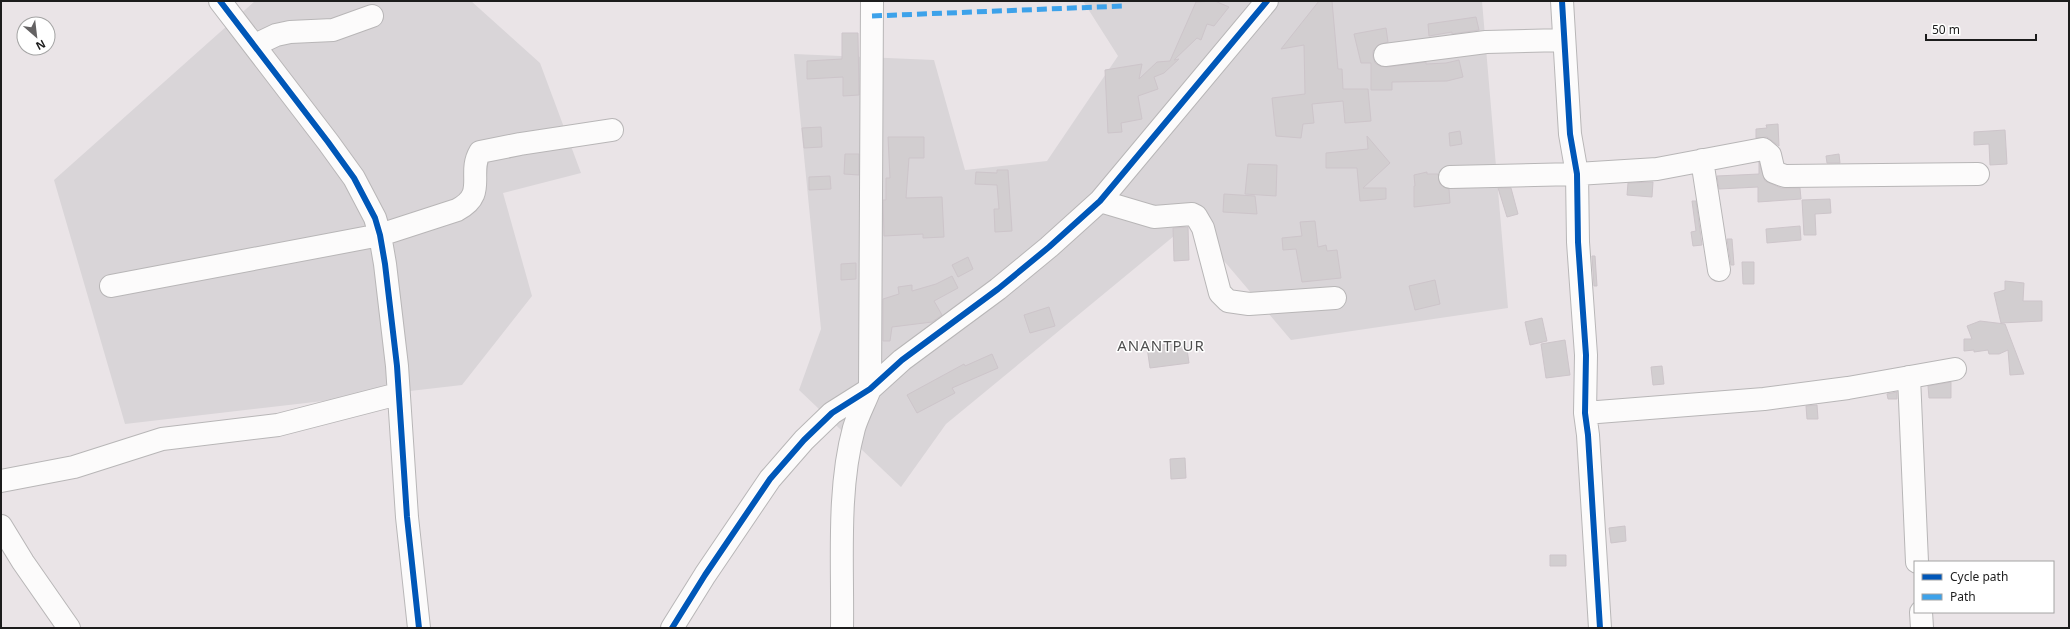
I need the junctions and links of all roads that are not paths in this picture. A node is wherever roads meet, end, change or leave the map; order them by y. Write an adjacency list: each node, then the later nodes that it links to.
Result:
1 (220, 1): 7 (street)
2 (872, 1): 21 (street)
3 (1267, 1): 14 (street)
4 (1562, 1): 6 (street)
5 (372, 16): 7 (street)
6 (1564, 40): 8 (street); 11 (street)
7 (255, 45): 15 (street)
8 (1385, 55)
9 (612, 130): 15 (street)
10 (1702, 160): 11 (street); 12 (street); 16 (street)
11 (1577, 174): 13 (street); 23 (street)
12 (1978, 174)
13 (1450, 177)
14 (1100, 201): 18 (street); 21 (street)
15 (380, 235): 17 (street); 22 (street)
16 (1719, 270)
17 (111, 286)
18 (1335, 298)
19 (1955, 369): 20 (street)
20 (1909, 377): 23 (street); 26 (street)
21 (870, 389): 30 (street); 31 (street)
22 (398, 394): 24 (street); 29 (street)
23 (1585, 413): 32 (street)
24 (1, 481)
25 (1, 526): 28 (street)
26 (1917, 561)
27 (1921, 613): 33 (street)
28 (69, 628)
29 (419, 628)
30 (672, 628)
31 (842, 628)
32 (1600, 628)
33 (1922, 628)

